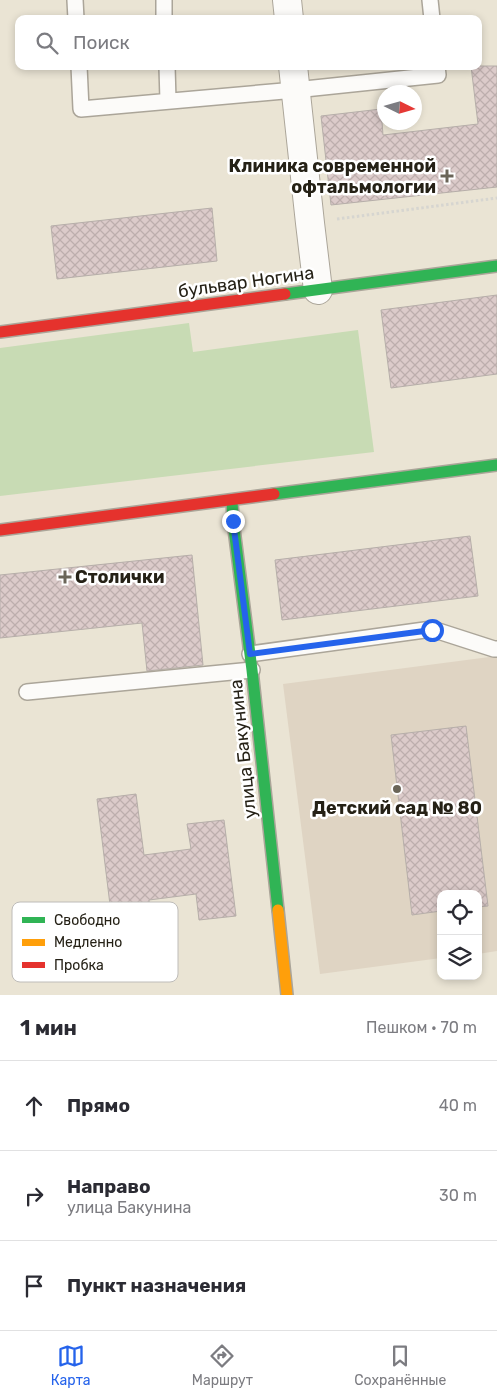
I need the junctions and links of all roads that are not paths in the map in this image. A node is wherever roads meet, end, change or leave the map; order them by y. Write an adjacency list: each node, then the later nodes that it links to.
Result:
1 (75, 0): 5 (lane)
2 (164, 0): 6 (lane)
3 (287, 0): 7 (street)
4 (430, 0): 8 (lane)
5 (76, 15)
6 (164, 15)
7 (289, 15)
8 (432, 15)
9 (79, 70): 13 (lane)
10 (166, 70): 13 (lane)
11 (437, 70): 12 (lane)
12 (294, 78): 13 (lane); 15 (street)
13 (168, 101)
14 (497, 266): 15 (street, бульвар Ногина)
15 (318, 290): 16 (street, бульвар Ногина)
16 (0, 332)
17 (497, 465): 18 (street)
18 (232, 500): 19 (street); 21 (street, улица Бакунина)
19 (0, 530)
20 (497, 649): 21 (lane)
21 (250, 654): 22 (street, улица Бакунина)
22 (252, 670): 23 (lane); 24 (street, улица Бакунина)
23 (28, 692)
24 (287, 995)

